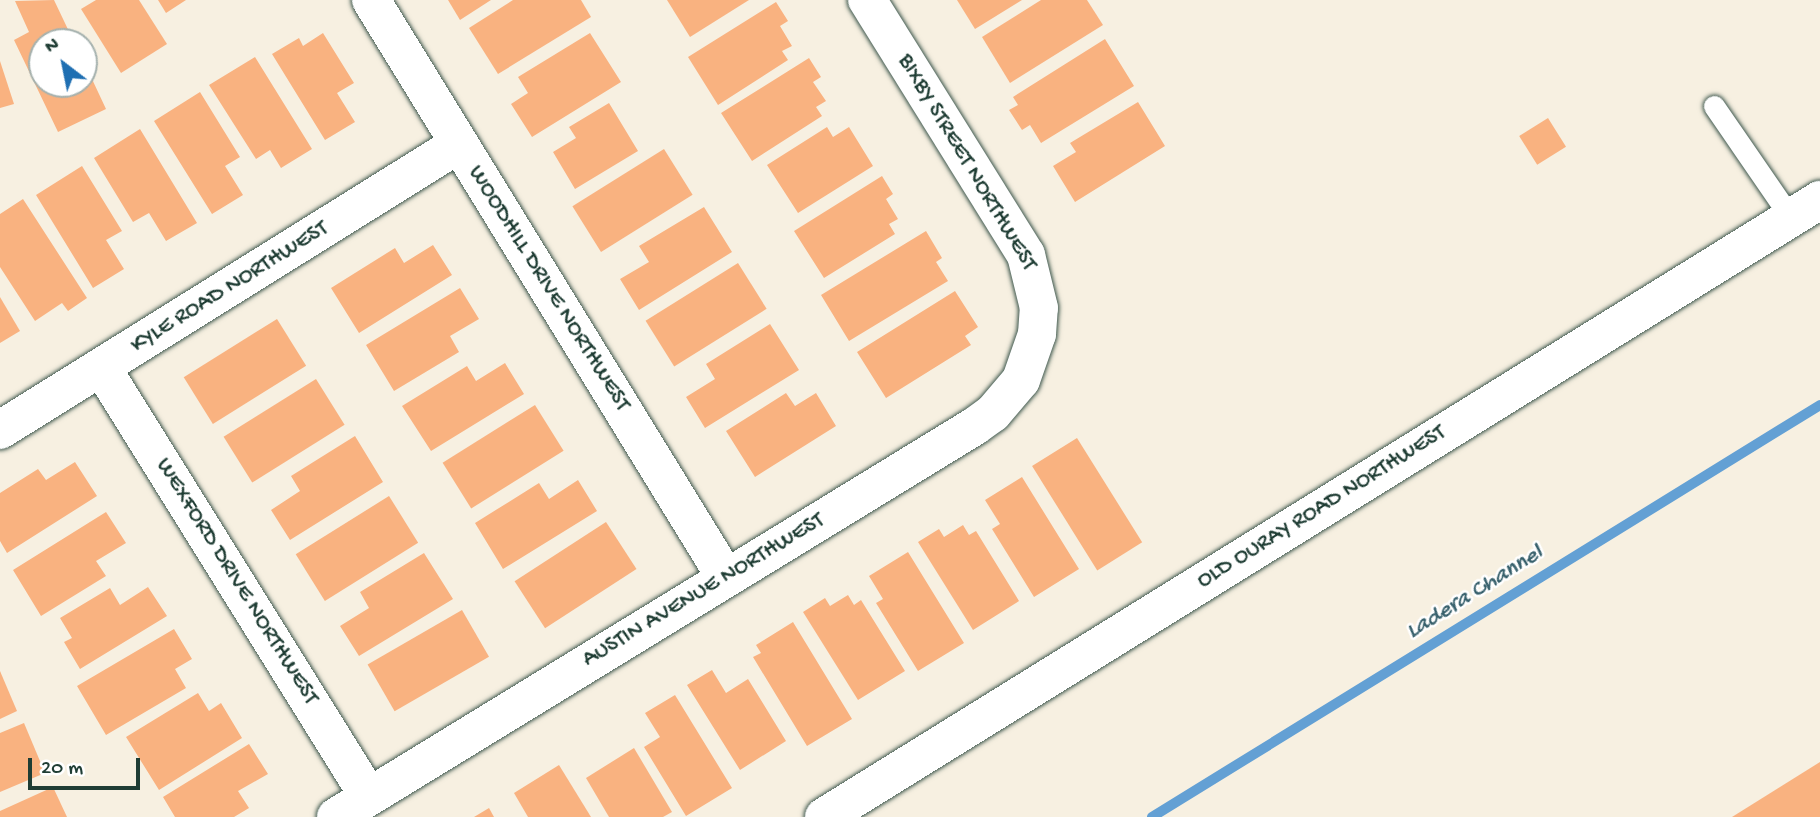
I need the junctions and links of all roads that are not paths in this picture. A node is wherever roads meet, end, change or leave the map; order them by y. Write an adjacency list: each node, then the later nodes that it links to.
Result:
1 (370, 0): 4 (street, WOODHILL DRIVE NORTHWEST)
2 (867, 0): 6 (street, BIXBY STREET NORTHWEST)
3 (1714, 106): 5 (lane)
4 (459, 144): 7 (street, KYLE ROAD NORTHWEST); 9 (street, WOODHILL DRIVE NORTHWEST)
5 (1805, 209): 12 (street, OLD OURAY ROAD NORTHWEST)
6 (1037, 334): 9 (street, AUSTIN AVENUE NORTHWEST)
7 (102, 368): 8 (street, KYLE ROAD NORTHWEST); 10 (street, WEXFORD DRIVE NORTHWEST)
8 (0, 430)
9 (726, 578): 10 (street, AUSTIN AVENUE NORTHWEST)
10 (369, 797): 11 (street, AUSTIN AVENUE NORTHWEST)
11 (336, 817)
12 (824, 817)

